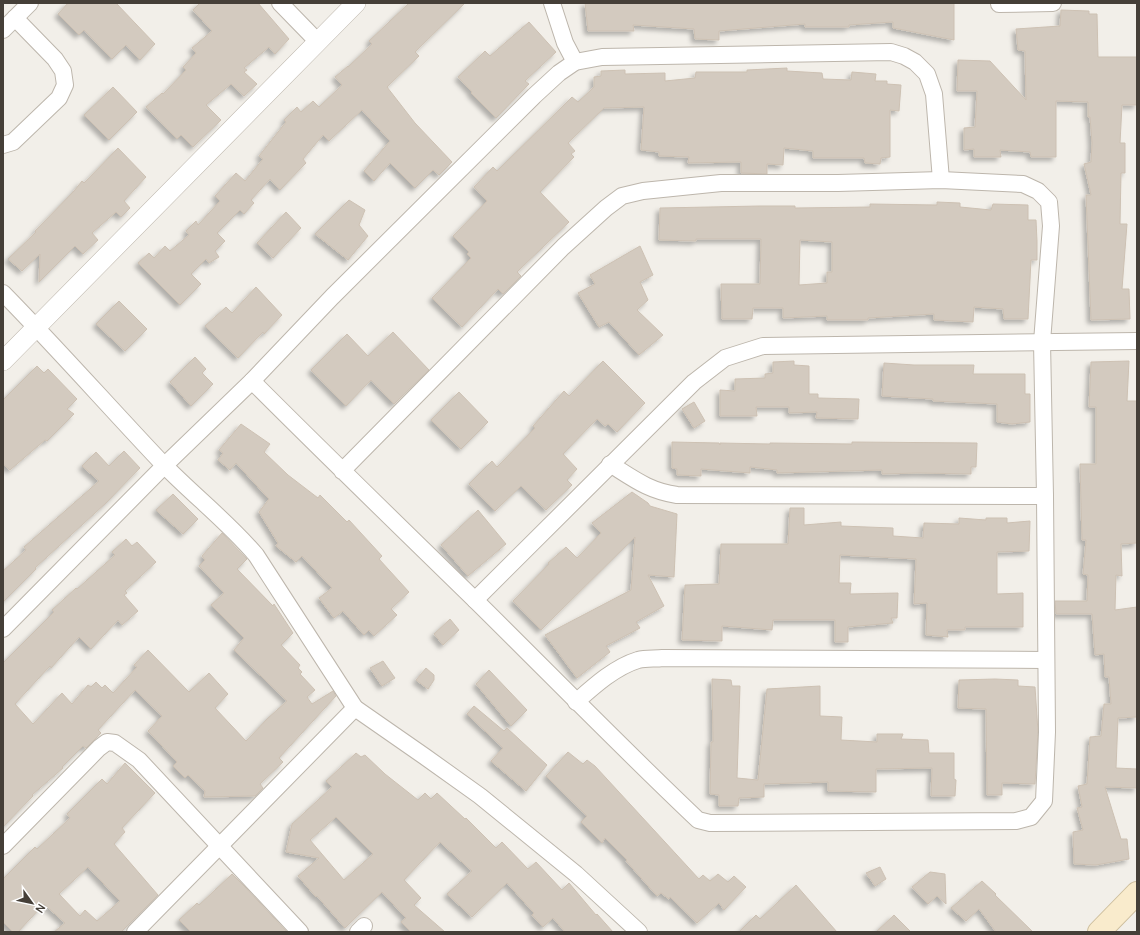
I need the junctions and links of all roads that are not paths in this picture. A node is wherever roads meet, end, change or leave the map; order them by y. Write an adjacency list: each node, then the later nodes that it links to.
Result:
1 (30, 3): 7 (street)
2 (280, 3): 9 (street)
3 (356, 3): 9 (street)
4 (552, 3): 10 (street)
5 (1053, 3): 6 (street)
6 (999, 4)
7 (15, 18): 8 (street); 11 (street)
8 (3, 30)
9 (318, 42): 14 (street)
10 (575, 62): 12 (street); 18 (street)
11 (3, 145)
12 (941, 180): 16 (street); 21 (street)
13 (3, 293): 14 (street)
14 (36, 327): 17 (street); 20 (street)
15 (1137, 341): 16 (street)
16 (1042, 342): 19 (street); 22 (street)
17 (3, 361)
18 (252, 381): 20 (street); 21 (street)
19 (610, 464): 22 (street); 23 (street)
20 (164, 465): 24 (street); 27 (street)
21 (342, 471): 23 (street)
22 (1045, 496): 25 (street)
23 (474, 600): 26 (street)
24 (3, 629)
25 (1046, 660): 26 (street); 26 (street)
26 (576, 702)
27 (355, 708): 29 (street); 33 (street)
28 (3, 846): 29 (street)
29 (220, 846): 31 (street); 32 (street)
30 (1137, 893): 34 (main road)
31 (135, 932)
32 (300, 932)
33 (639, 932)
34 (1099, 932)

